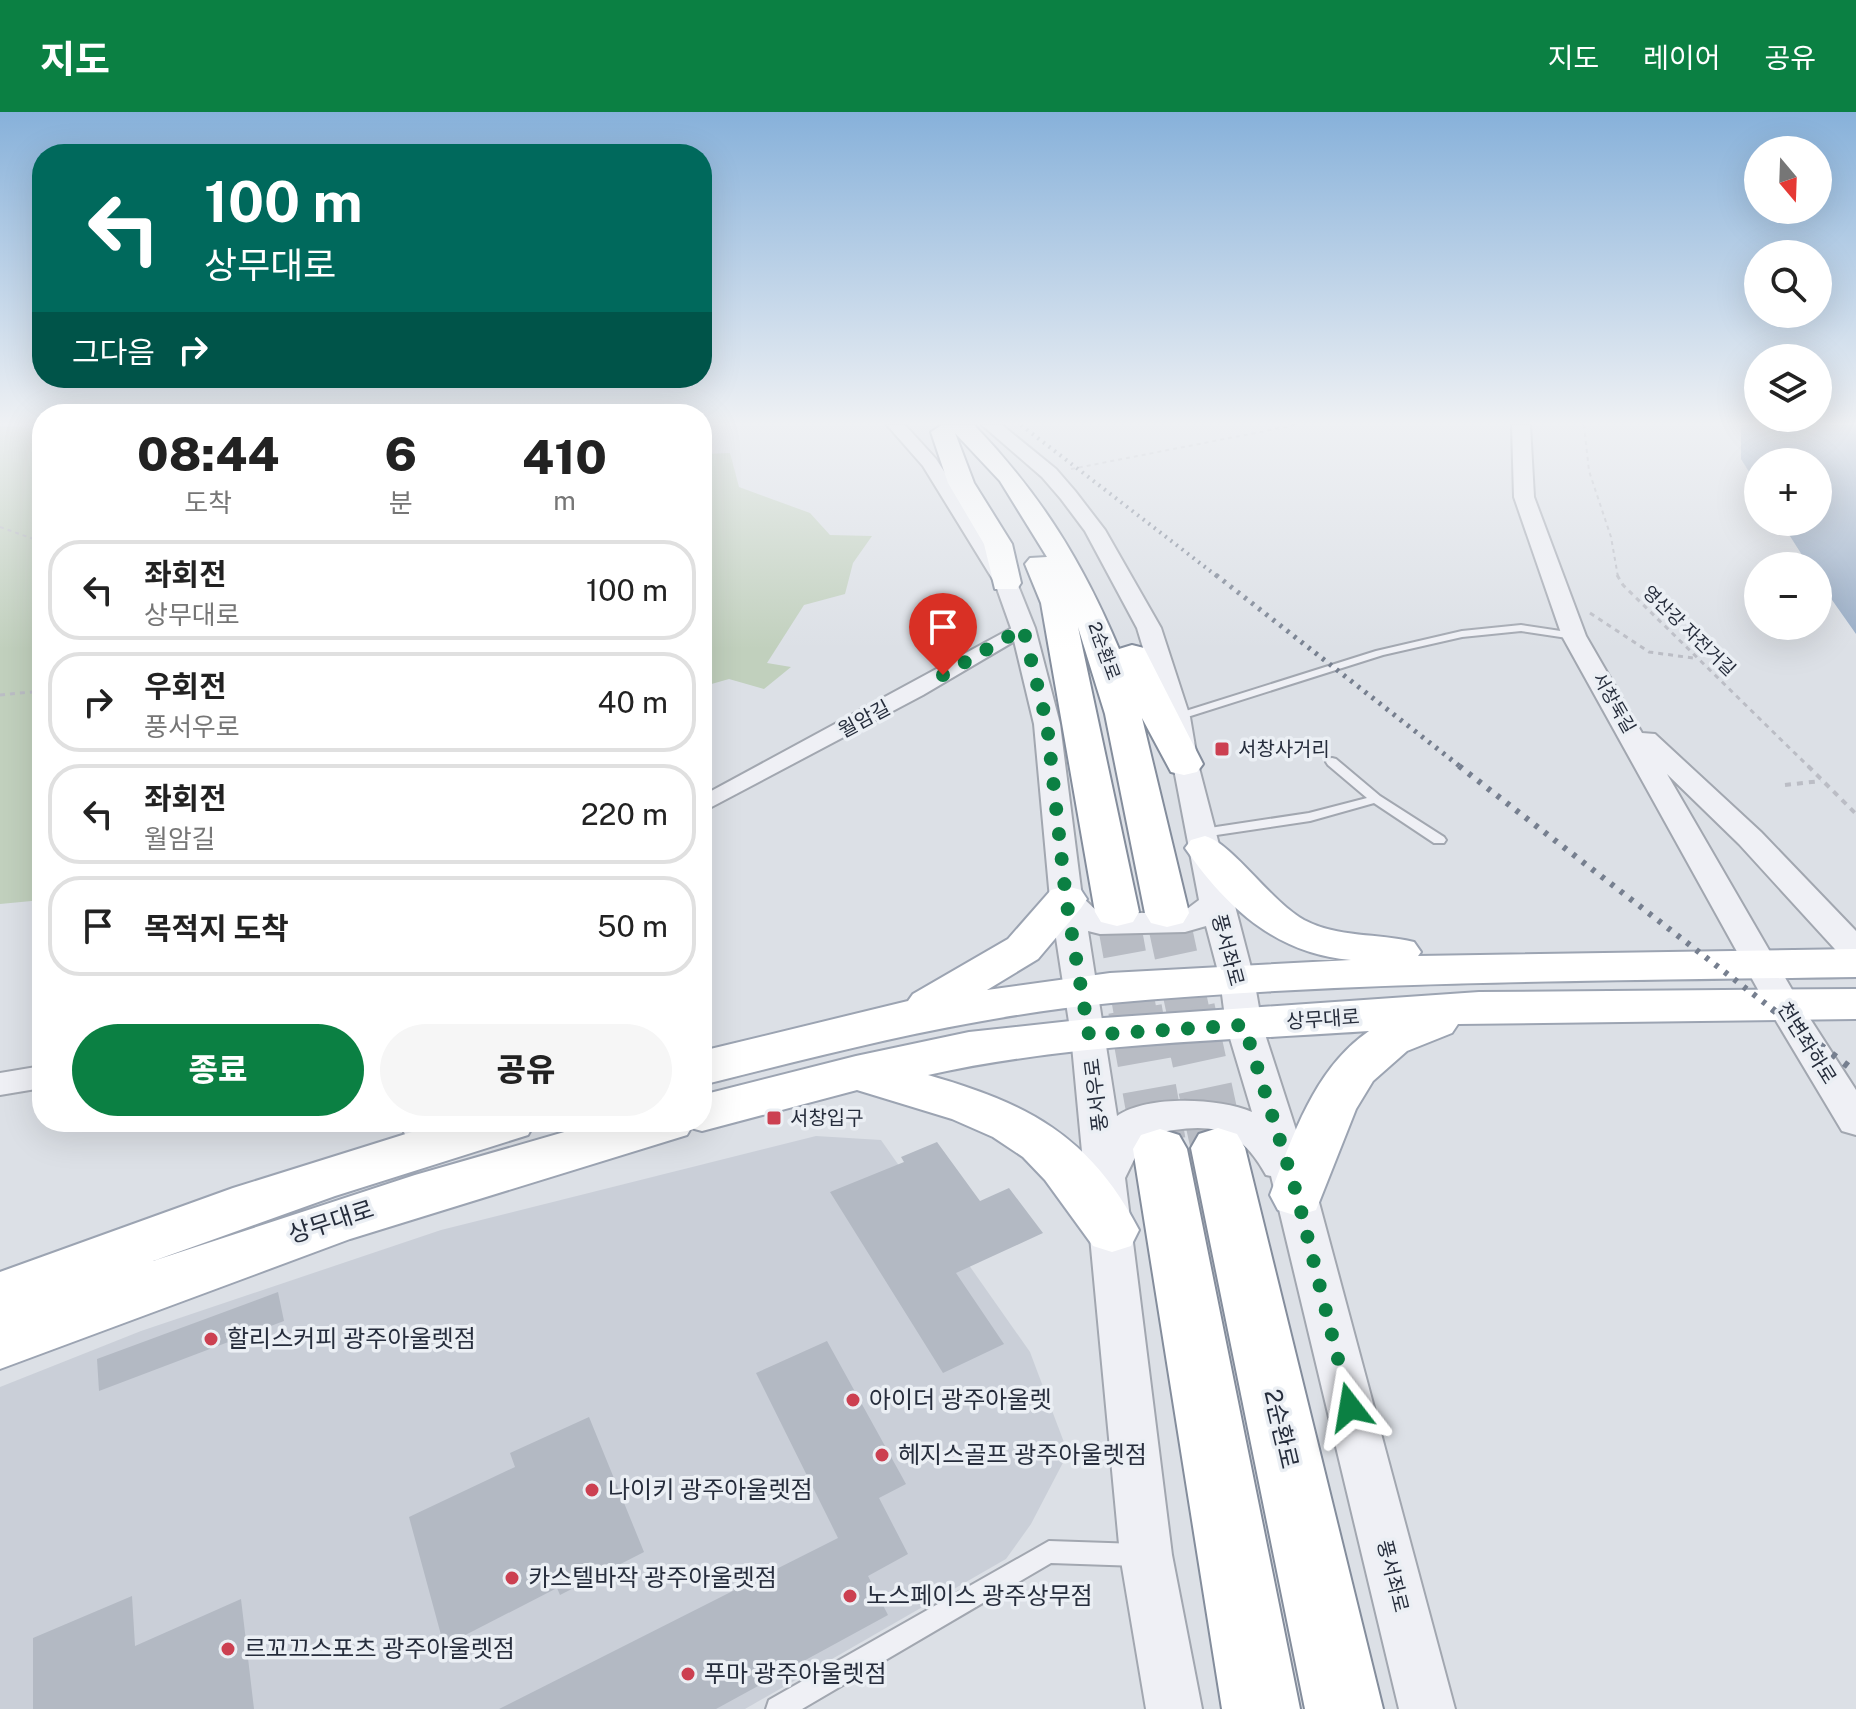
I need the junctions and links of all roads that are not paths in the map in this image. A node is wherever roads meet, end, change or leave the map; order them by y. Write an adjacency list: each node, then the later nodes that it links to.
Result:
1 (953, 500): 8 (street, 풍서우로)
2 (971, 500): 8 (highway)
3 (1000, 500): 21 (highway, 2순환로)
4 (1026, 500): 7 (highway, 2순환로)
5 (1070, 500): 11 (street, 풍서좌로)
6 (1525, 500): 10 (street, 서창둑길)
7 (1045, 525): 14 (highway); 22 (highway, 2순환로)
8 (1006, 583): 9 (street, 풍서우로)
9 (1023, 628): 16 (street, 월암길); 19 (street, 풍서우로)
10 (1574, 636): 11 (lane); 12 (street, 서창둑길)
11 (1177, 717): 14 (street, 풍서좌로)
12 (1623, 719): 23 (street); 24 (street, 서창둑길)
13 (1332, 762): 15 (lane)
14 (1184, 764): 18 (street, 풍서좌로)
15 (1376, 799): 17 (lane); 18 (lane)
16 (712, 800)
17 (1439, 840)
18 (1204, 841): 20 (street, 풍서좌로); 26 (main road)
19 (1066, 899): 20 (street); 29 (street, 풍서우로); 30 (main road)
20 (1215, 901): 25 (street, 풍서좌로)
21 (1117, 912)
22 (1167, 913)
23 (1847, 959): 24 (main road, 상무대로)
24 (1761, 963): 26 (main road, 상무대로); 27 (street, 천변좌하로)
25 (1237, 979): 26 (main road, 상무대로); 29 (main road, 상무대로); 31 (street, 풍서좌로)
26 (1475, 987): 27 (main road, 상무대로); 31 (main road, 상무대로); 42 (main road)
27 (1783, 1004): 28 (main road, 상무대로); 37 (street, 천변좌하로)
28 (1856, 1004)
29 (1086, 1013): 30 (main road, 상무대로); 31 (main road, 상무대로); 33 (main road, 상무대로); 41 (street, 풍서우로)
30 (909, 1017): 32 (main road, 상무대로)
31 (1244, 1025): 42 (street, 풍서좌로)
32 (712, 1066)
33 (856, 1073): 36 (main road, 상무대로); 43 (main road)
34 (32, 1079): 35 (street)
35 (0, 1084)
36 (712, 1110)
37 (1856, 1121)
38 (435, 1132): 40 (main road, 상무대로)
39 (633, 1132): 45 (main road, 상무대로)
40 (413, 1135): 44 (main road, 상무대로)
41 (1161, 1158): 42 (street); 43 (street, 풍서우로); 51 (highway); 52 (highway, 2순환로)
42 (1297, 1195): 53 (street, 풍서좌로)
43 (1112, 1230): 46 (street, 풍서우로)
44 (0, 1297)
45 (0, 1343)
46 (1146, 1555): 47 (street, 풍서우로); 48 (lane)
47 (1168, 1660): 49 (street); 50 (street, 풍서우로)
48 (778, 1709)
49 (1141, 1709)
50 (1174, 1709)
51 (1261, 1709)
52 (1344, 1709)
53 (1427, 1709)

